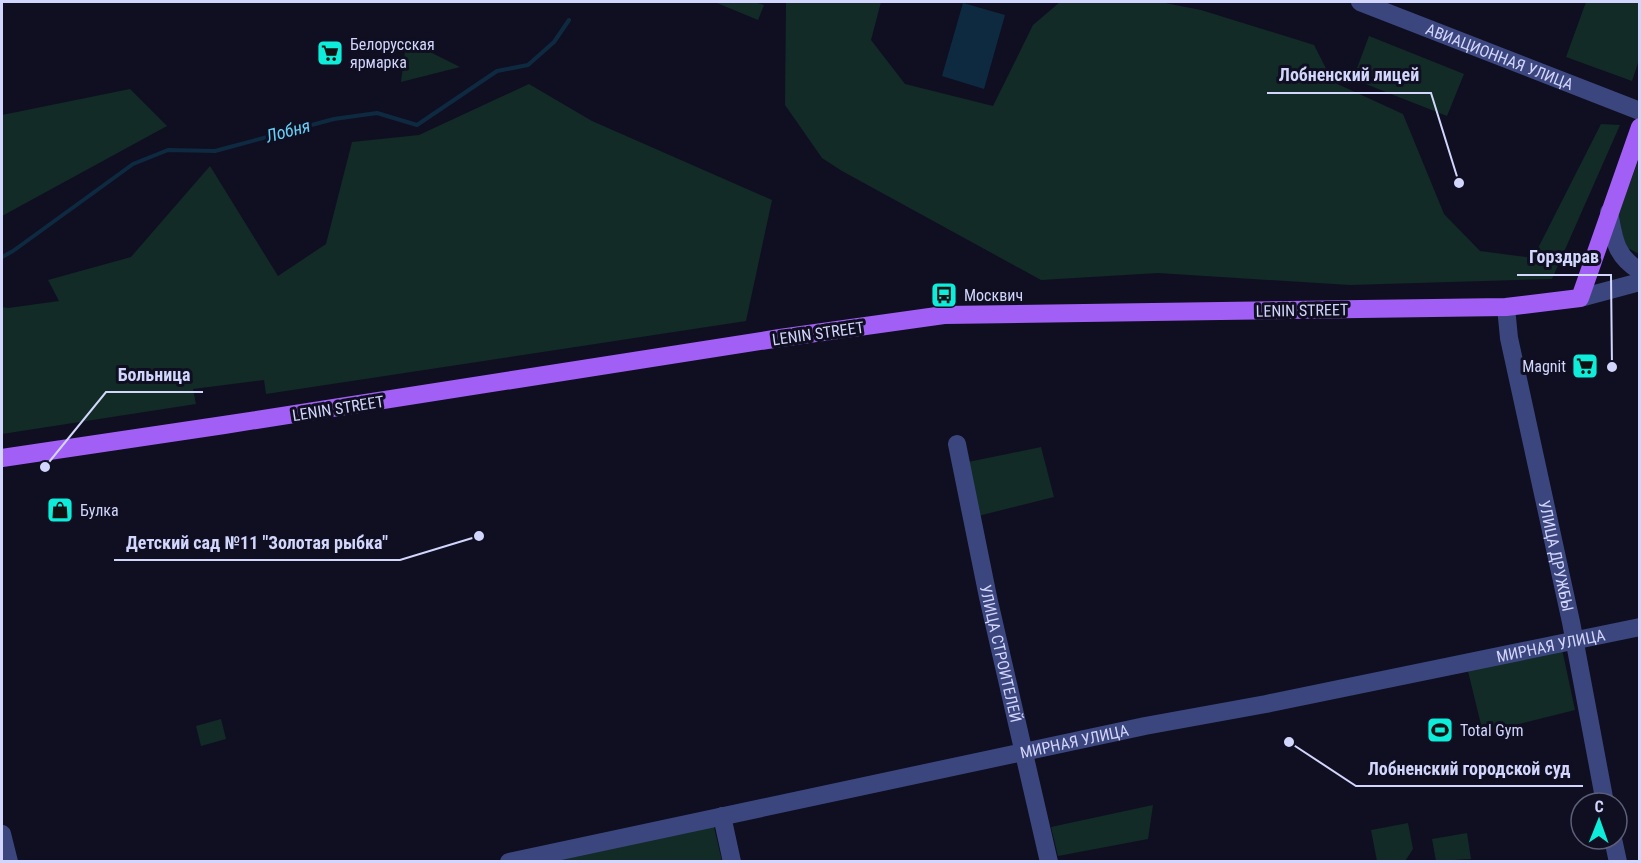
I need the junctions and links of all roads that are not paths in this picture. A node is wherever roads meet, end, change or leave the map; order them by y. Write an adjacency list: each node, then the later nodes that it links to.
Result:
1 (1360, 2): 2 (street, АВИАЦИОННАЯ УЛИЦА)
2 (1640, 111)
3 (1640, 127): 4 (main road)
4 (1610, 212): 5 (street); 7 (main road)
5 (1640, 271)
6 (1640, 282): 7 (street, LENIN STREET)
7 (1580, 298): 8 (main road, LENIN STREET)
8 (1506, 308): 10 (main road, LENIN STREET); 12 (street, УЛИЦА ДРУЖБЫ)
9 (957, 444): 13 (street, УЛИЦА СТРОИТЕЛЕЙ)
10 (2, 458)
11 (1640, 627): 12 (street, МИРНАЯ УЛИЦА)
12 (1575, 639): 13 (street, МИРНАЯ УЛИЦА); 14 (street, УЛИЦА ДРУЖБЫ)
13 (1024, 752): 15 (street, МИРНАЯ УЛИЦА); 20 (street, УЛИЦА СТРОИТЕЛЕЙ)
14 (1603, 791)
15 (722, 816): 18 (street, МИРНАЯ УЛИЦА); 19 (street)
16 (2, 834): 17 (street)
17 (9, 861)
18 (509, 861)
19 (732, 861)
20 (1049, 861)

